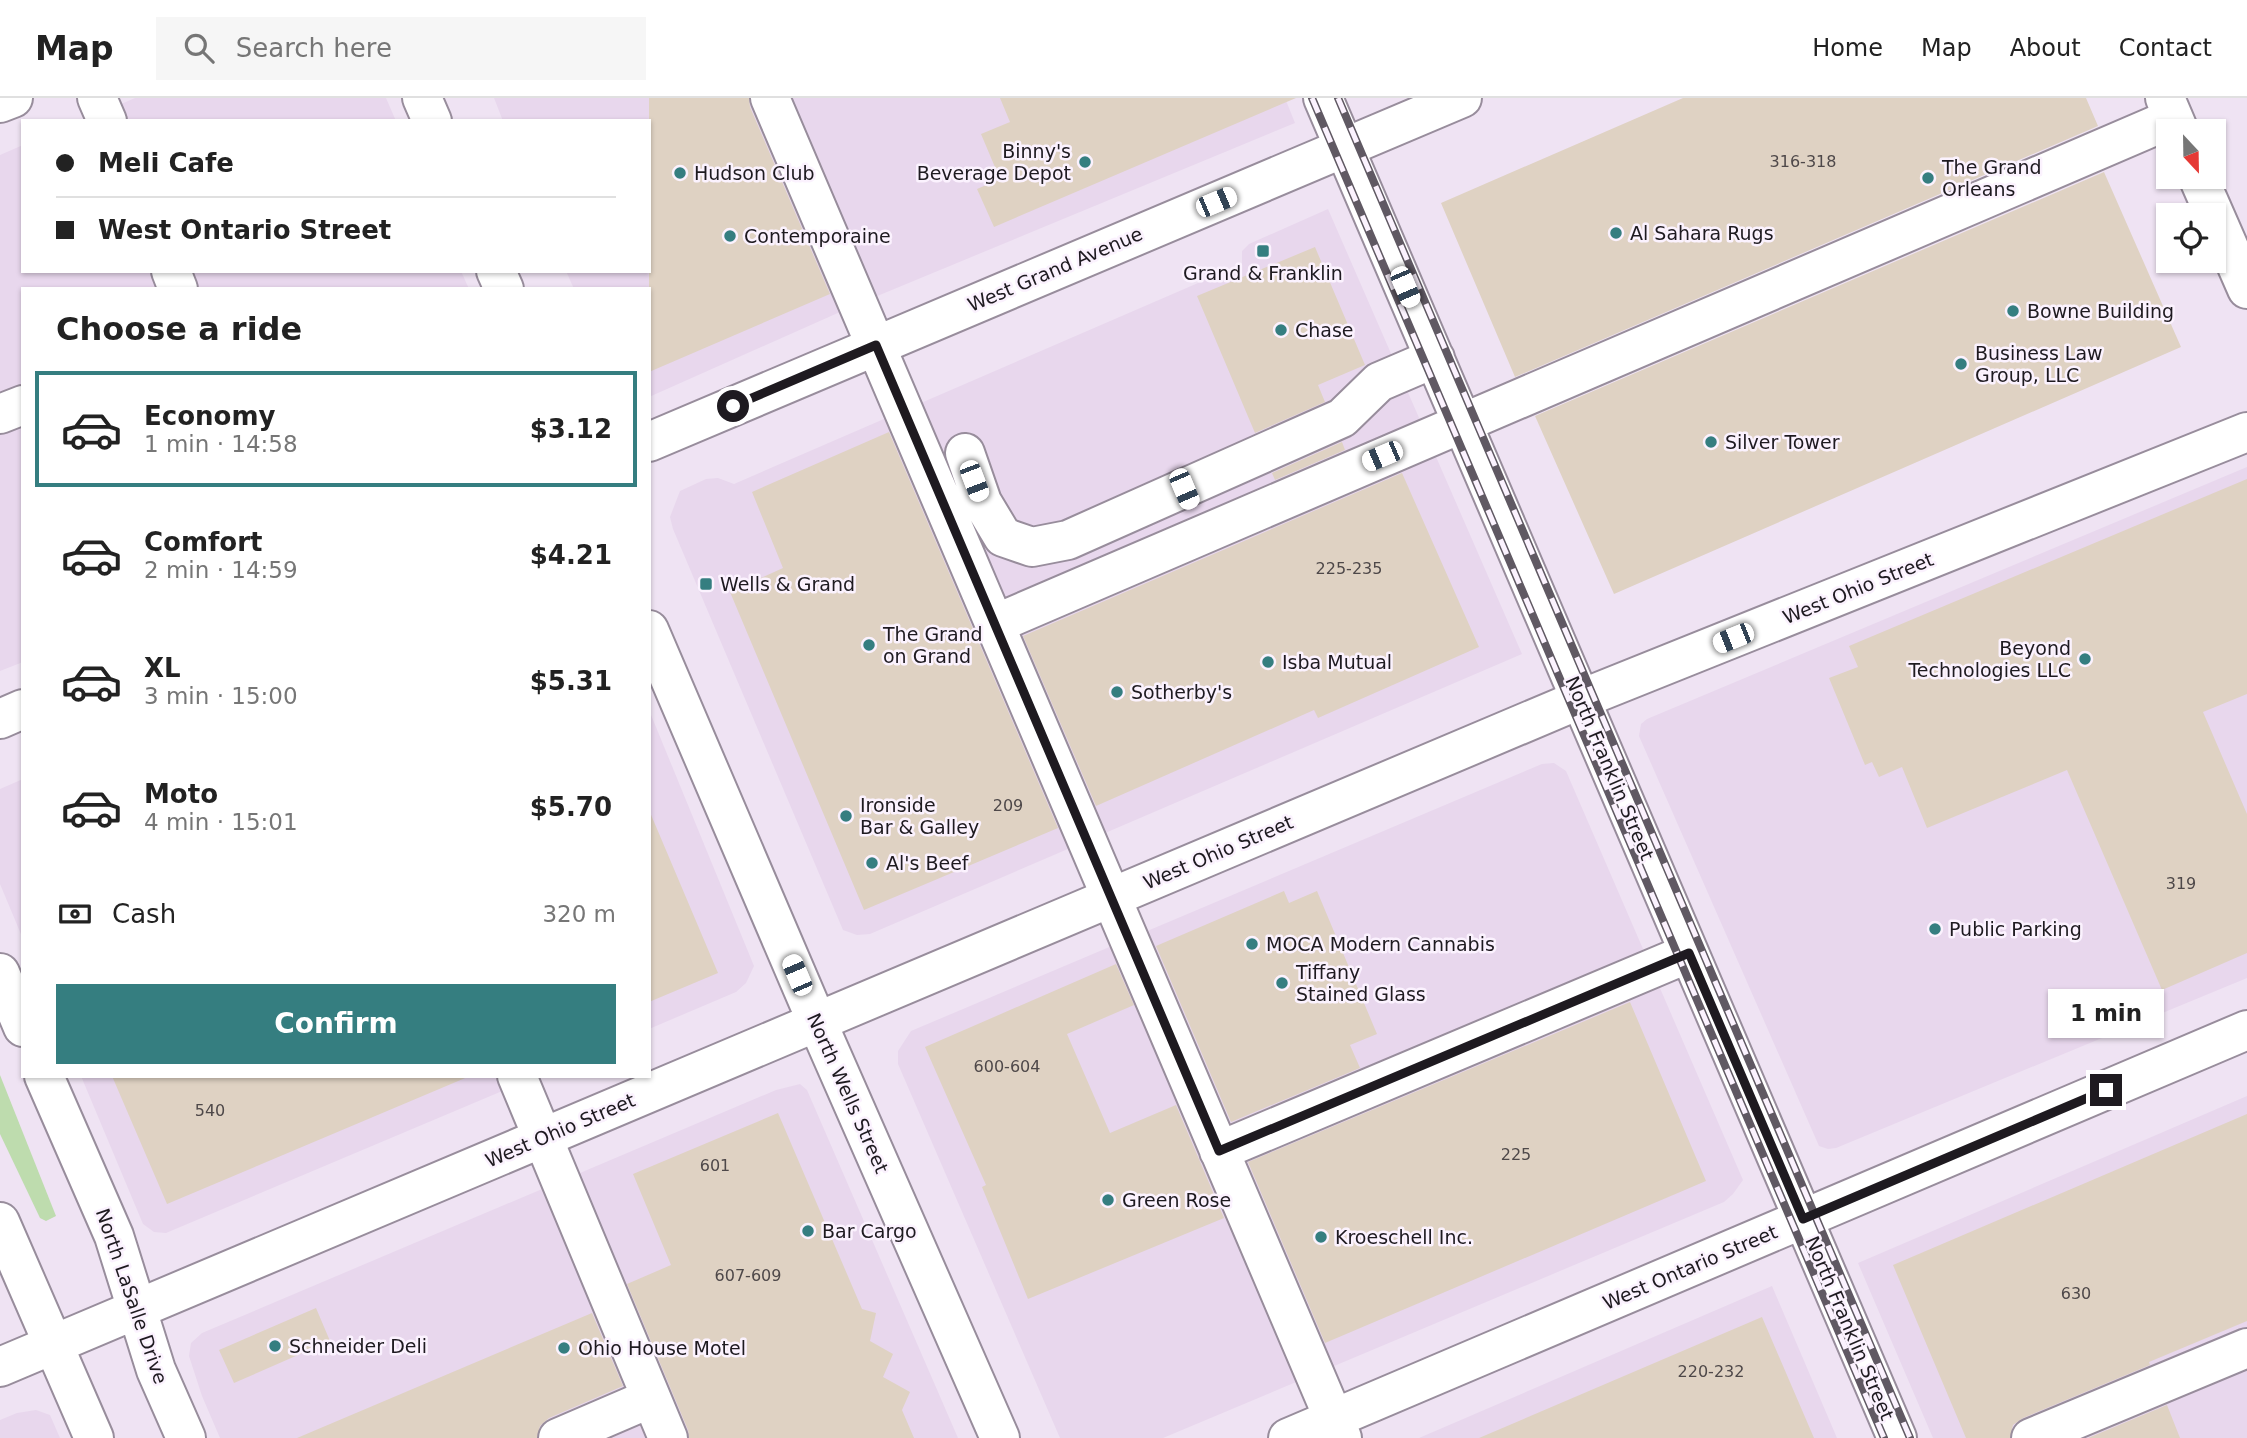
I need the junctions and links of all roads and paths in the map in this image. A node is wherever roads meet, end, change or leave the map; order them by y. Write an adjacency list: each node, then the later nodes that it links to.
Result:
1 (13, 98): 7 (main road)
2 (97, 98): 9 (main road)
3 (422, 98): 10 (main road)
4 (770, 98): 14 (main road)
5 (1323, 98): 11 (main road, North Franklin Street)
6 (1462, 98): 11 (main road, West Grand Avenue)
7 (0, 103)
8 (2173, 116): 18 (main road)
9 (106, 119)
10 (431, 119)
11 (1345, 147): 14 (main road, West Grand Avenue); 15 (main road, North Franklin Street)
12 (2204, 189): 13 (main road)
13 (2247, 289)
14 (876, 345): 20 (main road, West Grand Avenue); 24 (main road)
15 (1435, 358): 18 (main road, North Franklin Street); 22 (main road)
16 (21, 406): 17 (main road)
17 (0, 414)
18 (1462, 421): 23 (main road); 26 (main road, North Franklin Street)
19 (2247, 432): 26 (main road, West Ohio Street)
20 (651, 441)
21 (965, 453): 22 (main road)
22 (1184, 489): 23 (main road)
23 (1203, 533): 24 (main road)
24 (995, 624): 29 (main road)
25 (651, 635): 33 (main road, North Wells Street)
26 (1581, 699): 29 (main road, West Ohio Street); 30 (main road, North Franklin Street)
27 (21, 710): 28 (main road)
28 (0, 719)
29 (1111, 897): 33 (main road, West Ohio Street); 38 (main road)
30 (1689, 953): 38 (main road); 39 (main road, North Franklin Street)
31 (0, 973): 32 (main road)
32 (21, 1021)
33 (817, 1022): 37 (main road, West Ohio Street); 51 (main road, North Wells Street)
34 (2247, 1030): 39 (main road, West Ontario Street)
35 (45, 1078): 41 (main road, North LaSalle Drive)
36 (518, 1078): 37 (main road)
37 (543, 1138): 41 (main road, West Ohio Street); 45 (main road)
38 (1219, 1151): 46 (main road)
39 (1803, 1219): 46 (main road, West Ontario Street); 53 (main road, North Franklin Street)
40 (0, 1222): 42 (main road)
41 (138, 1309): 42 (main road, West Ohio Street); 48 (main road, North LaSalle Drive)
42 (54, 1345): 44 (main road, West Ohio Street); 47 (main road)
43 (2247, 1348): 54 (main road)
44 (0, 1367)
45 (651, 1398): 49 (main road); 50 (main road)
46 (1338, 1428): 52 (main road, West Ontario Street)
47 (94, 1438)
48 (186, 1438)
49 (558, 1438)
50 (668, 1438)
51 (1000, 1438)
52 (1288, 1438)
53 (1896, 1438)
54 (2031, 1438)

